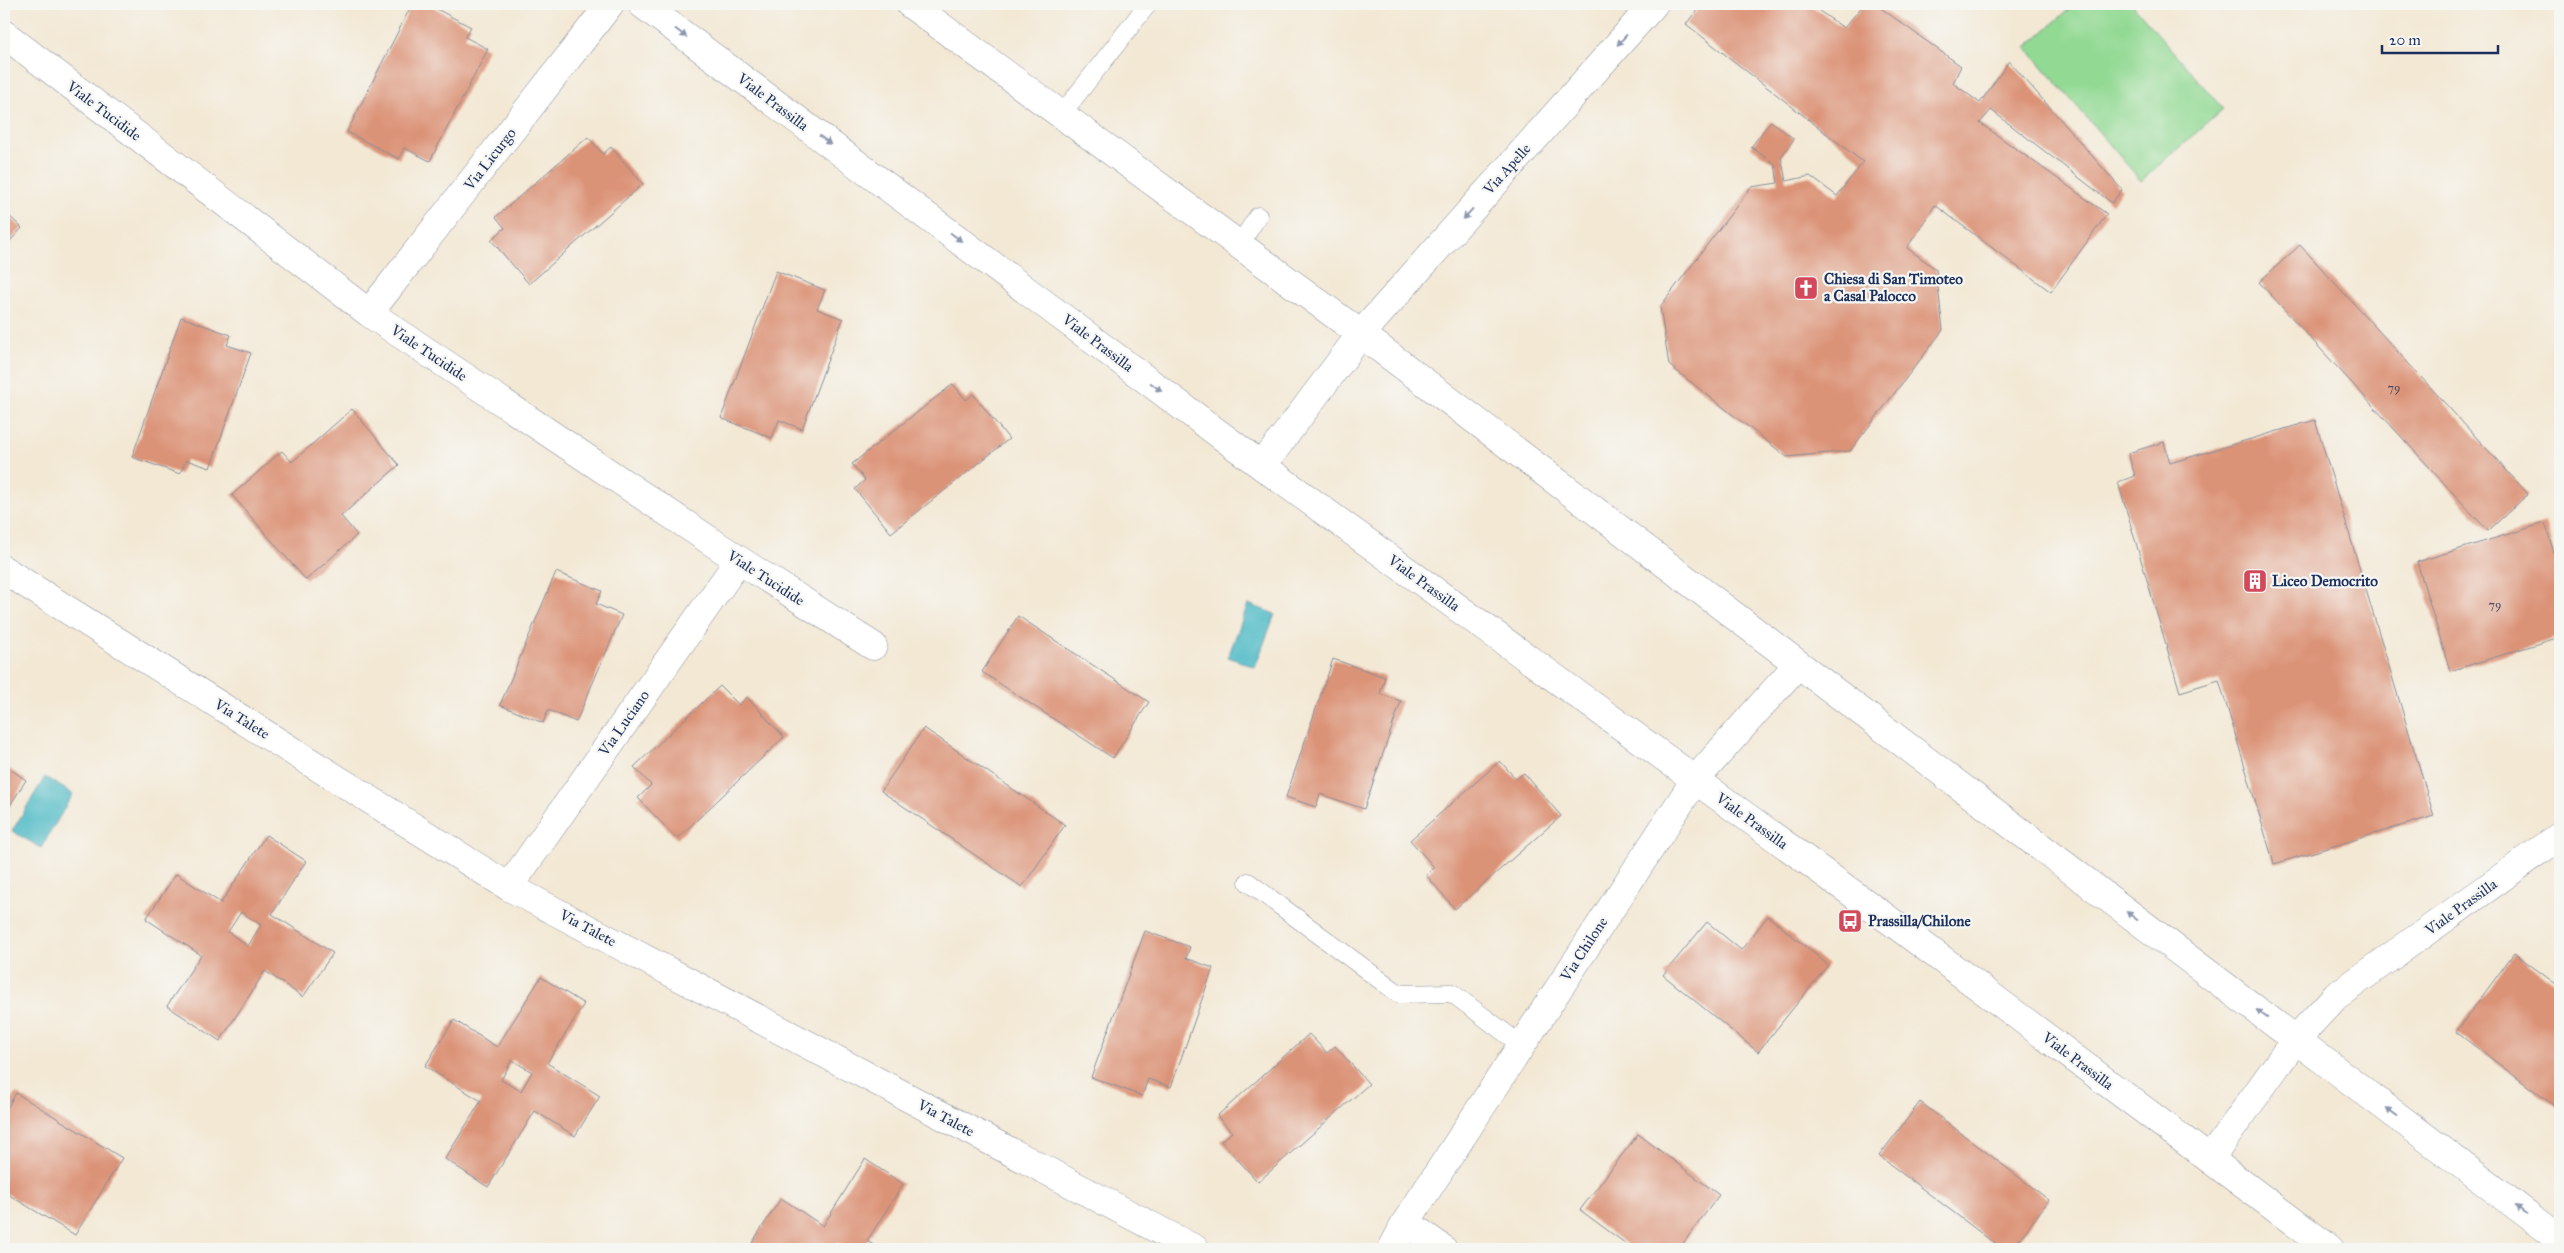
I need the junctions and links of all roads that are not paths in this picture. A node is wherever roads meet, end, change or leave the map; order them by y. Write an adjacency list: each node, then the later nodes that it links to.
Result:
1 (610, 4): 10 (street, Via Licurgo)
2 (642, 4): 12 (street, Viale Prassilla, one-way to 12)
3 (910, 4): 7 (street)
4 (1148, 4): 7 (lane)
5 (1647, 6): 11 (street, Via Apelle, one-way to 11)
6 (4, 34): 10 (street, Viale Tucidide)
7 (1061, 115): 9 (street)
8 (1258, 216): 9 (lane)
9 (1239, 245): 11 (street)
10 (370, 313): 13 (street, Viale Tucidide)
11 (1361, 334): 12 (street, Via Apelle); 16 (street)
12 (1262, 466): 17 (street, Viale Prassilla)
13 (738, 560): 15 (street, Viale Tucidide); 20 (street, Via Luciano)
14 (4, 570): 20 (street, Via Talete)
15 (873, 646)
16 (1798, 664): 17 (street, Via Chilone); 21 (street, one-way to 16)
17 (1695, 780): 22 (street, Via Chilone); 23 (street, Viale Prassilla)
18 (2560, 836): 21 (street, Viale Prassilla)
19 (1248, 882): 22 (lane)
20 (510, 886): 26 (street, Via Talete)
21 (2295, 1040): 23 (street, Viale Prassilla); 25 (street, one-way to 21)
22 (1521, 1045): 24 (street, Via Chilone)
23 (2210, 1159): 29 (street, Viale Prassilla)
24 (1406, 1222): 27 (street, Via Chilone); 28 (street)
25 (2560, 1240)
26 (1195, 1249)
27 (1392, 1249)
28 (1443, 1249)
29 (2330, 1249)

